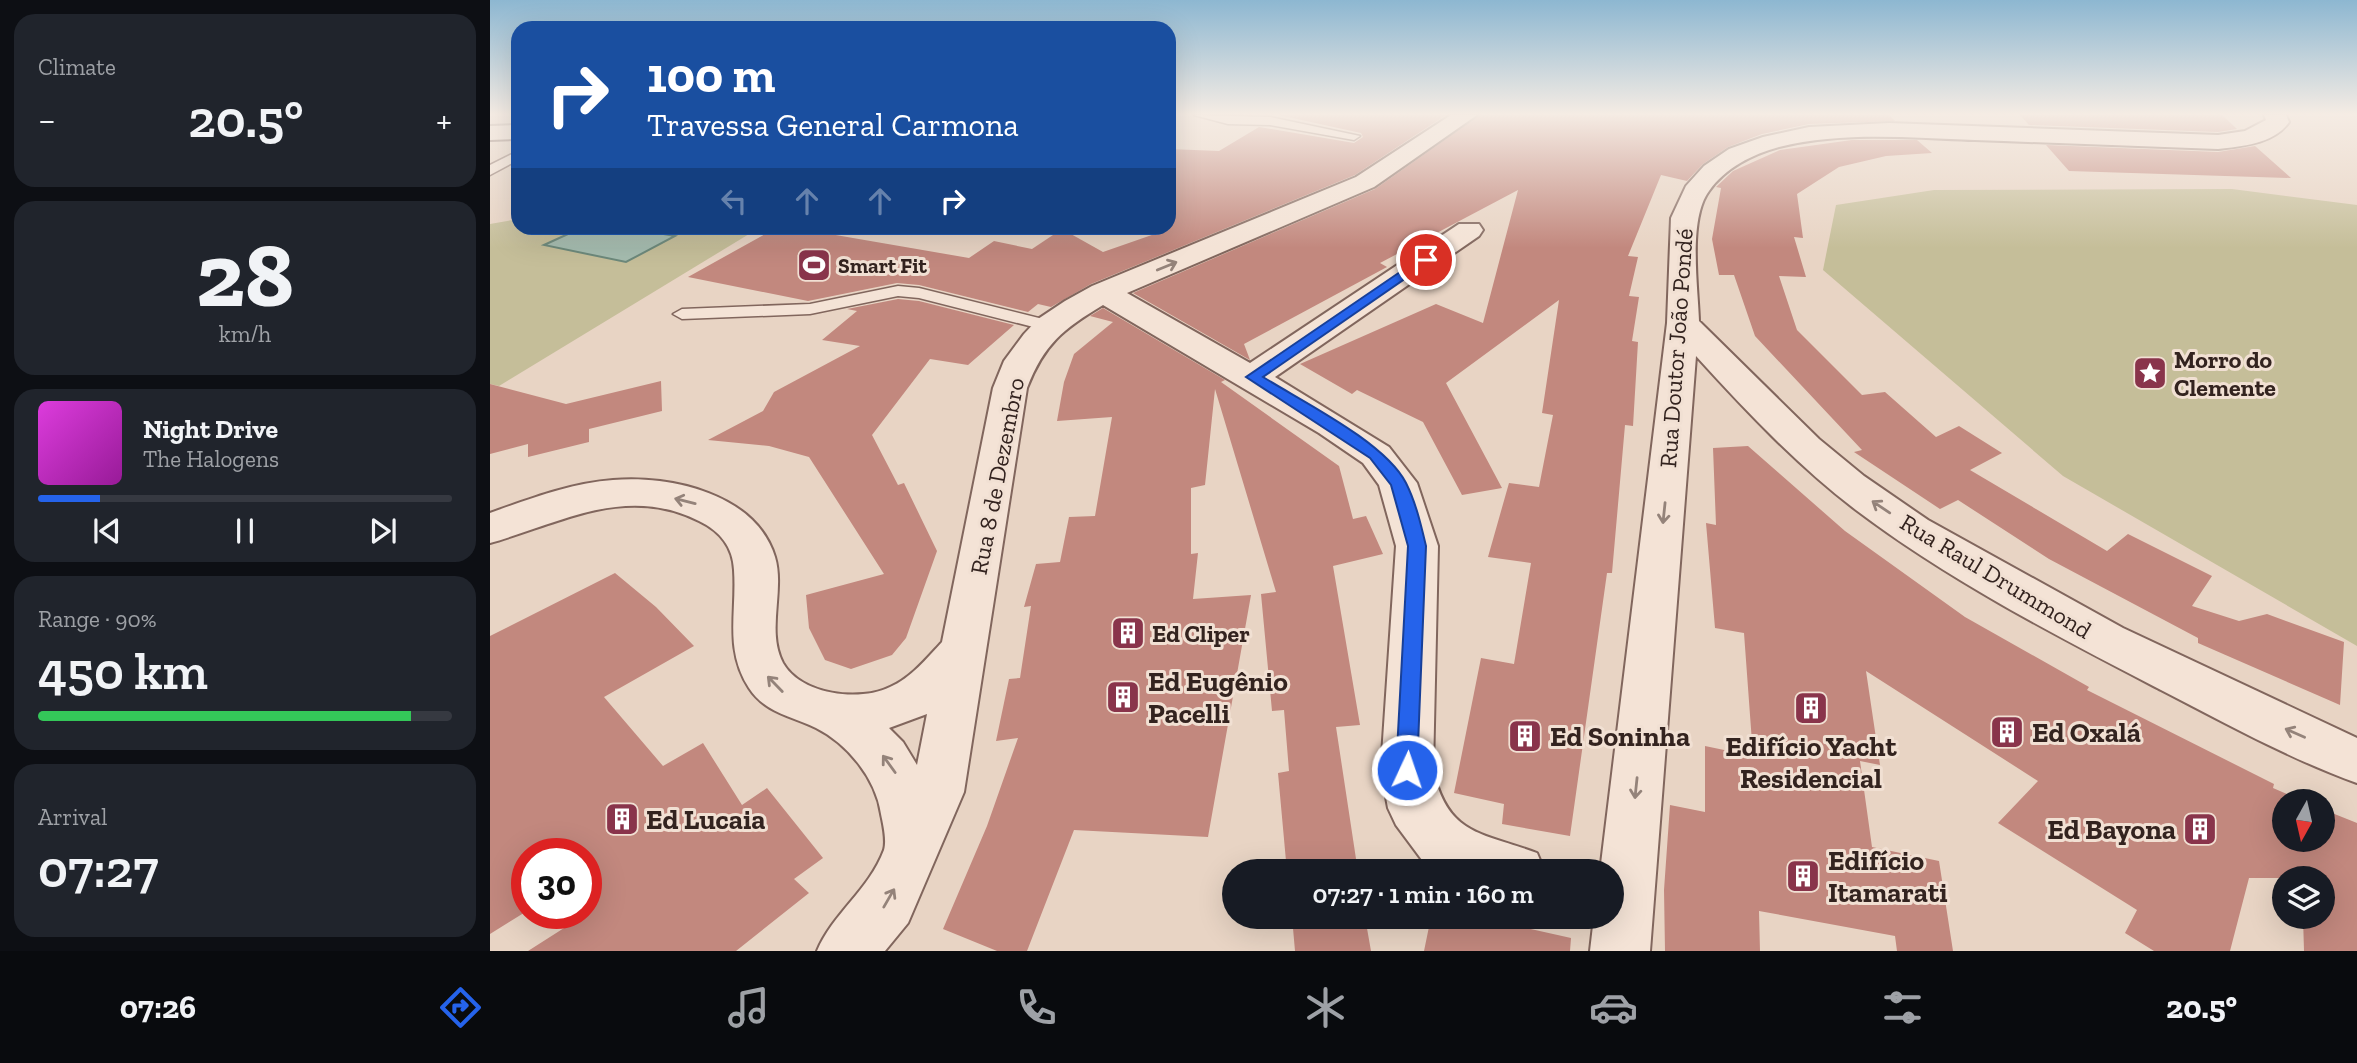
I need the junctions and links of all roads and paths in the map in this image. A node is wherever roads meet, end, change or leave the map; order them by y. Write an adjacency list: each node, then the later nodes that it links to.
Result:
1 (510, 159): 4 (lane)
2 (1399, 159): 6 (street, Rua 8 de Dezembro, one-way to 2)
3 (1729, 159): 8 (street, Rua Doutor João Pondé)
4 (490, 171)
5 (1469, 230): 10 (street)
6 (1103, 292): 9 (street, Rua 8 de Dezembro); 10 (street)
7 (682, 314): 9 (lane)
8 (1683, 323): 14 (street, Rua Raul Drummond, one-way to 8); 17 (street, Rua Doutor João Pondé, one-way to 17)
9 (1049, 326): 12 (street, Rua 8 de Dezembro)
10 (1253, 377): 16 (street)
11 (490, 529): 13 (street, one-way to 11)
12 (964, 648): 13 (street); 15 (street, Rua 8 de Dezembro)
13 (835, 715): 15 (street, one-way to 13)
14 (2357, 761)
15 (913, 852): 19 (street, Rua 8 de Dezembro, one-way to 15)
16 (1479, 859)
17 (1623, 859)
18 (1620, 929): 20 (street, Rua Doutor João Pondé)
19 (847, 951)
20 (1620, 951)

